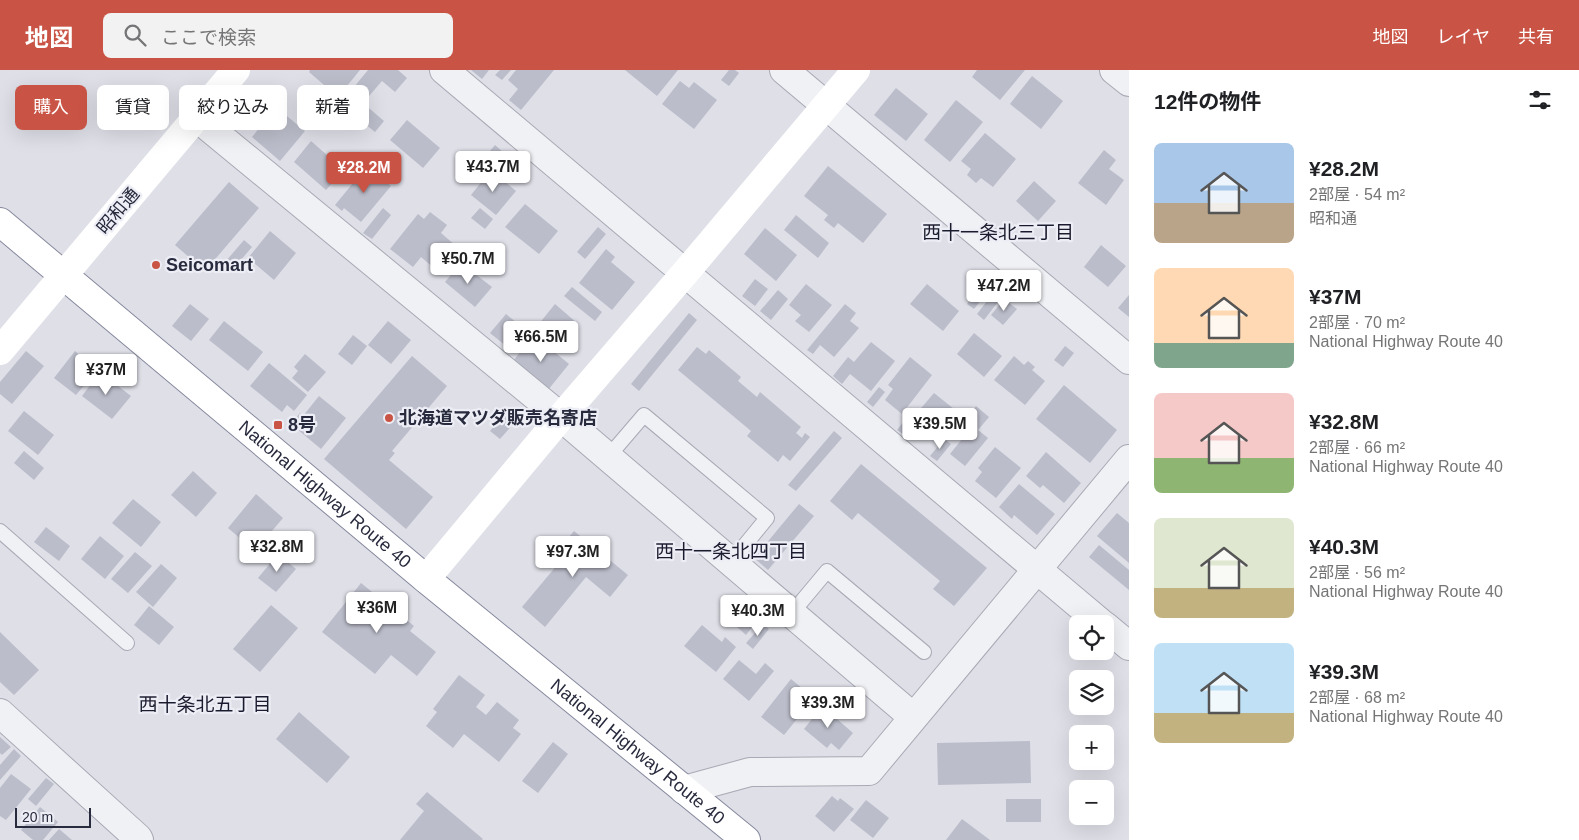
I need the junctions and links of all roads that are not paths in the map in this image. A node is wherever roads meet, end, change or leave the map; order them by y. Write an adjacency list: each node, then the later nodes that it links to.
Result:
1 (236, 70): 7 (main road, 昭和通)
2 (444, 70): 12 (street)
3 (784, 70): 8 (street)
4 (856, 70): 8 (main road)
5 (1114, 70): 6 (street)
6 (1129, 82)
7 (223, 85)
8 (827, 105): 12 (main road); 15 (street)
9 (185, 130): 13 (main road, 昭和通)
10 (212, 130): 16 (street)
11 (0, 222): 13 (main road, National Highway Route 40)
12 (685, 273): 16 (main road); 21 (street)
13 (64, 277): 14 (main road, 昭和通); 22 (main road, National Highway Route 40)
14 (0, 351)
15 (1129, 360)
16 (561, 417): 17 (street); 22 (main road)
17 (608, 457): 20 (street); 20 (lane)
18 (1129, 459): 21 (street)
19 (0, 531): 26 (lane)
20 (731, 562): 23 (street)
21 (1037, 570): 24 (street); 30 (street)
22 (426, 579): 31 (main road, National Highway Route 40)
23 (792, 613): 28 (lane); 30 (street)
24 (1091, 615)
25 (1114, 634): 27 (street)
26 (127, 642)
27 (1129, 646)
28 (924, 652)
29 (0, 713): 32 (street)
30 (913, 716): 31 (street)
31 (684, 790): 33 (main road, National Highway Route 40)
32 (139, 840)
33 (746, 840)

